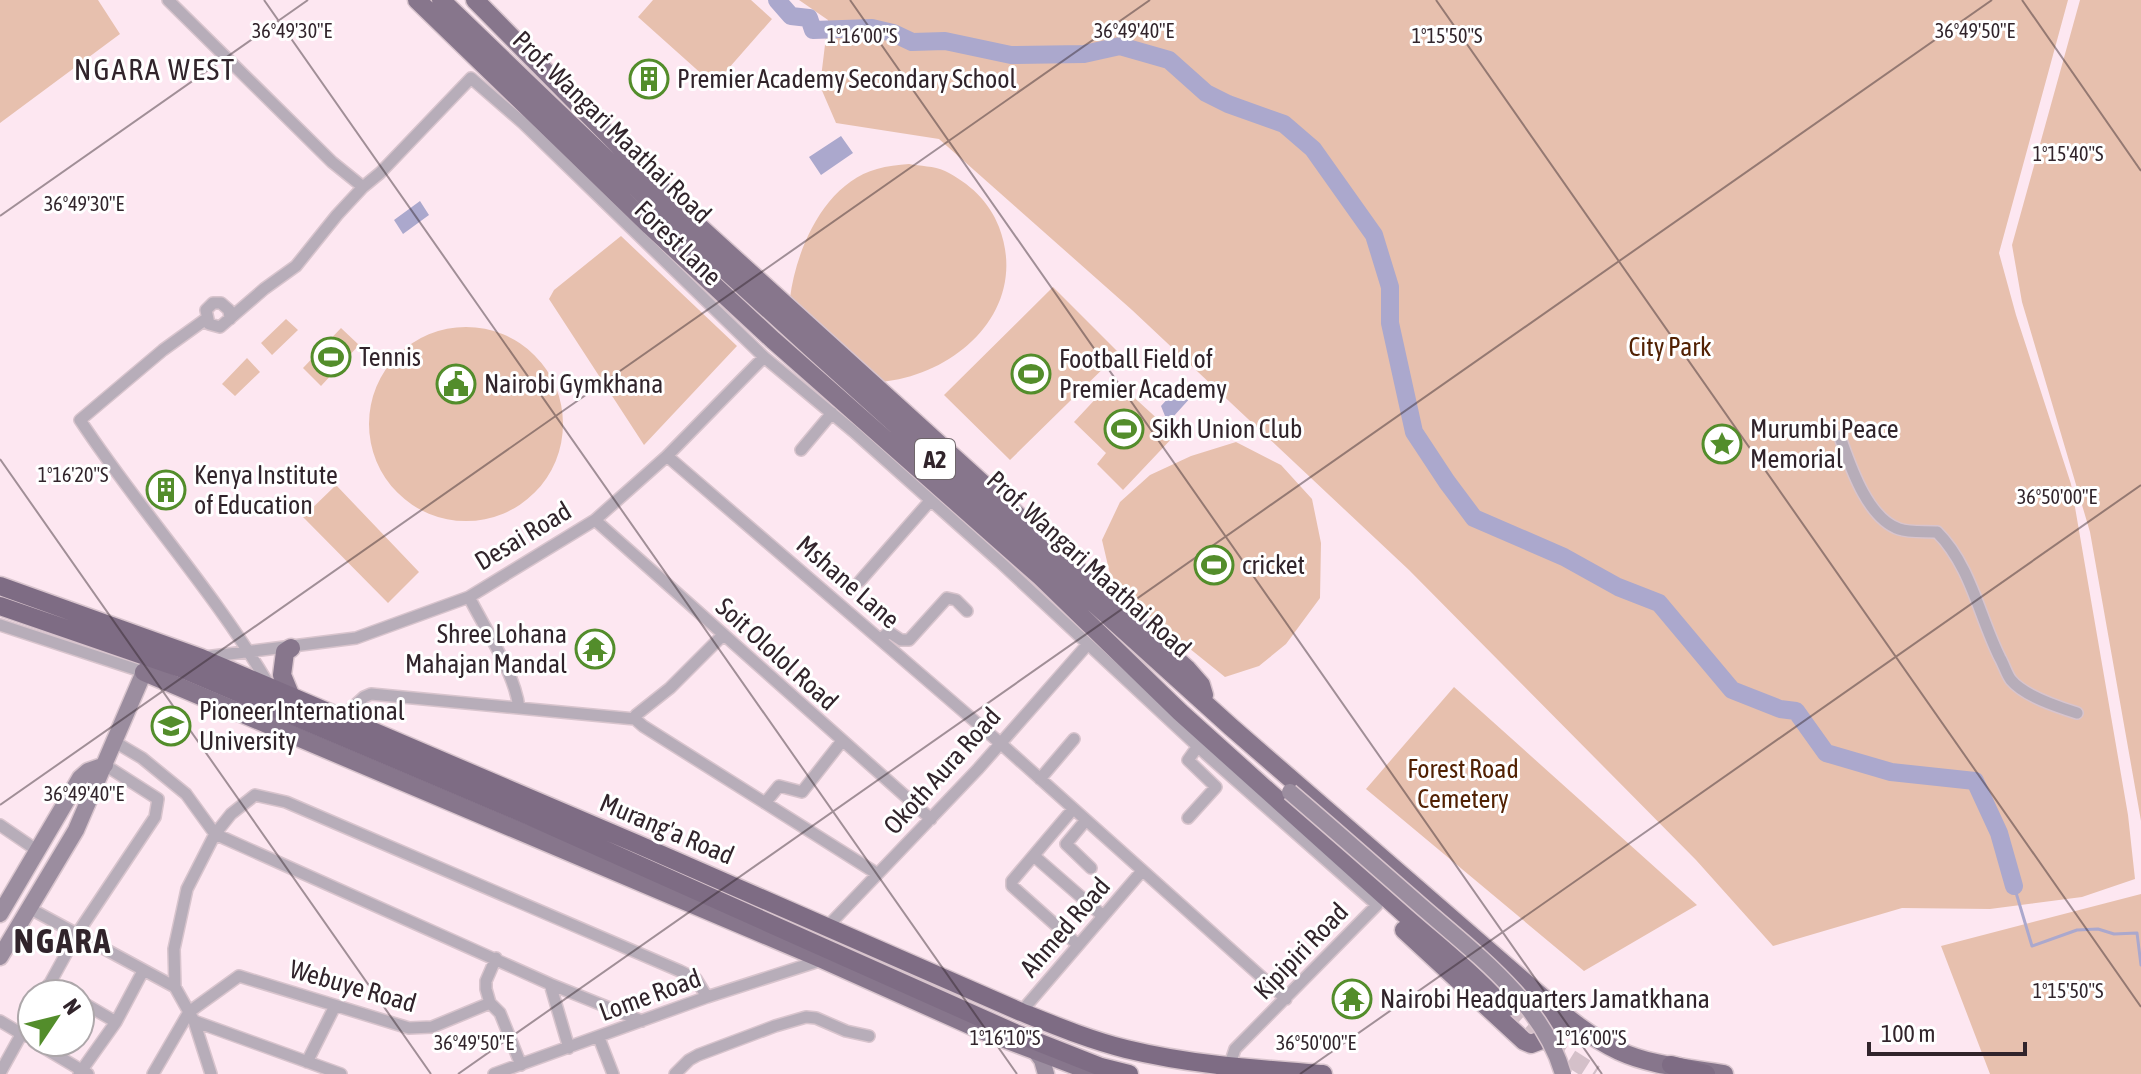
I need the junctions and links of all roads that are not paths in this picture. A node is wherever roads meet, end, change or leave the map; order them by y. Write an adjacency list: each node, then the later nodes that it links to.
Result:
1 (168, 0): 5 (street)
2 (417, 0): 28 (main road, Prof. Wangari Maathai Road / A2)
3 (441, 0): 31 (main road, Prof. Wangari Maathai Road / A2)
4 (475, 0): 31 (main road)
5 (363, 187): 7 (street); 8 (street, Forest Lane)
6 (206, 319): 7 (street); 7 (street); 25 (street)
7 (230, 319)
8 (764, 357): 9 (street, Forest Lane); 12 (street, Desai Road)
9 (832, 413): 11 (street); 13 (street, Forest Lane)
10 (1840, 437): 33 (street)
11 (801, 450)
12 (667, 456): 14 (street, Desai Road); 22 (street, Mshane Lane)
13 (930, 501): 15 (street); 23 (street, Forest Lane)
14 (595, 520): 17 (street, Desai Road); 21 (street, Soit Ololol Road)
15 (860, 581)
16 (0, 586): 26 (highway, Murang'a Road)
17 (469, 597): 24 (street, Desai Road); 32 (street)
18 (0, 606): 94 (highway, Murang'a Road)
19 (967, 611): 22 (street)
20 (0, 625): 27 (street, Murang'a Road)
21 (723, 635): 35 (street); 38 (street, Soit Ololol Road)
22 (881, 639): 40 (street, Mshane Lane)
23 (1088, 644): 40 (street, Okoth Aura Road); 41 (street, Forest Lane)
24 (291, 648): 25 (street, Desai Road); 30 (main road)
25 (250, 653): 26 (street, Desai Road); 29 (street)
26 (201, 658): 29 (highway, Murang'a Road)
27 (144, 672): 39 (main road); 68 (main road, Murang'a Road)
28 (1154, 686): 46 (main road); 78 (main road, Prof. Wangari Maathai Road / A2)
29 (271, 690): 30 (highway, Murang'a Road)
30 (291, 697): 34 (highway, Murang'a Road)
31 (1208, 706): 36 (main road, Prof. Wangari Maathai Road / A2)
32 (519, 708): 34 (street); 35 (street)
33 (2077, 713)
34 (341, 718): 63 (highway, Murang'a Road)
35 (635, 719): 47 (street)
36 (1231, 727): 46 (main road); 74 (main road, Prof. Wangari Maathai Road / A2)
37 (1074, 739): 44 (street)
38 (842, 741): 47 (street); 50 (street, Soit Ololol Road)
39 (115, 742): 42 (main road); 53 (street)
40 (999, 742): 44 (street, Mshane Lane); 50 (street, Okoth Aura Road)
41 (1198, 746): 43 (street); 45 (street)
42 (105, 765): 54 (main road); 60 (main road); 64 (street)
43 (1228, 773): 45 (street); 59 (street)
44 (1040, 779): 48 (street, Mshane Lane)
45 (1216, 787): 49 (street)
46 (1290, 792): 106 (main road, bridge)
47 (765, 803): 58 (street)
48 (1073, 809): 51 (street, Mshane Lane); 55 (street)
49 (1188, 818)
50 (931, 819): 58 (street, Okoth Aura Road)
51 (1086, 820): 56 (street); 57 (street, Mshane Lane)
52 (0, 825): 54 (street)
53 (215, 834): 67 (street); 72 (street); 73 (street)
54 (38, 851): 61 (main road)
55 (1034, 856): 62 (street); 65 (street)
56 (1091, 868)
57 (1142, 871): 62 (street, Ahmed Road); 75 (street, Mshane Lane)
58 (876, 873): 63 (street, Okoth Aura Road)
59 (1377, 905): 74 (main road); 75 (street, Kipipiri Road)
60 (29, 908): 64 (street); 66 (main road)
61 (0, 914)
62 (1103, 916): 65 (street, Ahmed Road)
63 (827, 927): 80 (highway, Murang'a Road)
64 (77, 934): 69 (street); 70 (street)
65 (1078, 945): 80 (street, Ahmed Road)
66 (0, 957)
67 (496, 958): 71 (street); 76 (street)
68 (822, 959): 73 (street, Lome Road); 87 (main road, Murang'a Road)
69 (143, 971): 72 (street); 83 (street)
70 (52, 978)
71 (550, 984): 82 (street); 86 (street)
72 (175, 987): 81 (street)
73 (707, 997): 82 (street, Lome Road)
74 (1542, 997): 92 (main road, Prof. Wangari Maathai Road / A2)
75 (1286, 999): 93 (street, Kipipiri Road)
76 (490, 1003): 77 (street, Webuye Road); 91 (street)
77 (335, 1006): 81 (street, Webuye Road); 90 (street)
78 (1508, 1007)
79 (96, 1010): 83 (street)
80 (1021, 1012): 93 (highway, Murang'a Road)
81 (191, 1016): 90 (street); 97 (street); 98 (street)
82 (642, 1021): 85 (street, Lome Road)
83 (116, 1022): 96 (street)
84 (869, 1036): 102 (street)
85 (599, 1038): 86 (street, Lome Road); 101 (street)
86 (569, 1048): 91 (street, Lome Road)
87 (1036, 1052): 94 (main road, Murang'a Road); 103 (main road)
88 (16, 1054): 95 (street)
89 (59, 1058): 96 (street)
90 (307, 1062): 99 (street)
91 (521, 1065): 100 (street, Lome Road)
92 (1671, 1065): 107 (highway, Prof. Wangari Maathai Road / A2); 108 (main road)
93 (1229, 1067): 105 (highway, Murang'a Road)
94 (1094, 1072): 104 (highway, Murang'a Road)
95 (0, 1073)
96 (83, 1073)
97 (153, 1074)
98 (211, 1074)
99 (341, 1074)
100 (494, 1074)
101 (613, 1074)
102 (675, 1074)
103 (1046, 1074)
104 (1129, 1074)
105 (1323, 1074)
106 (1563, 1074)
107 (1706, 1074)
108 (1724, 1074)

